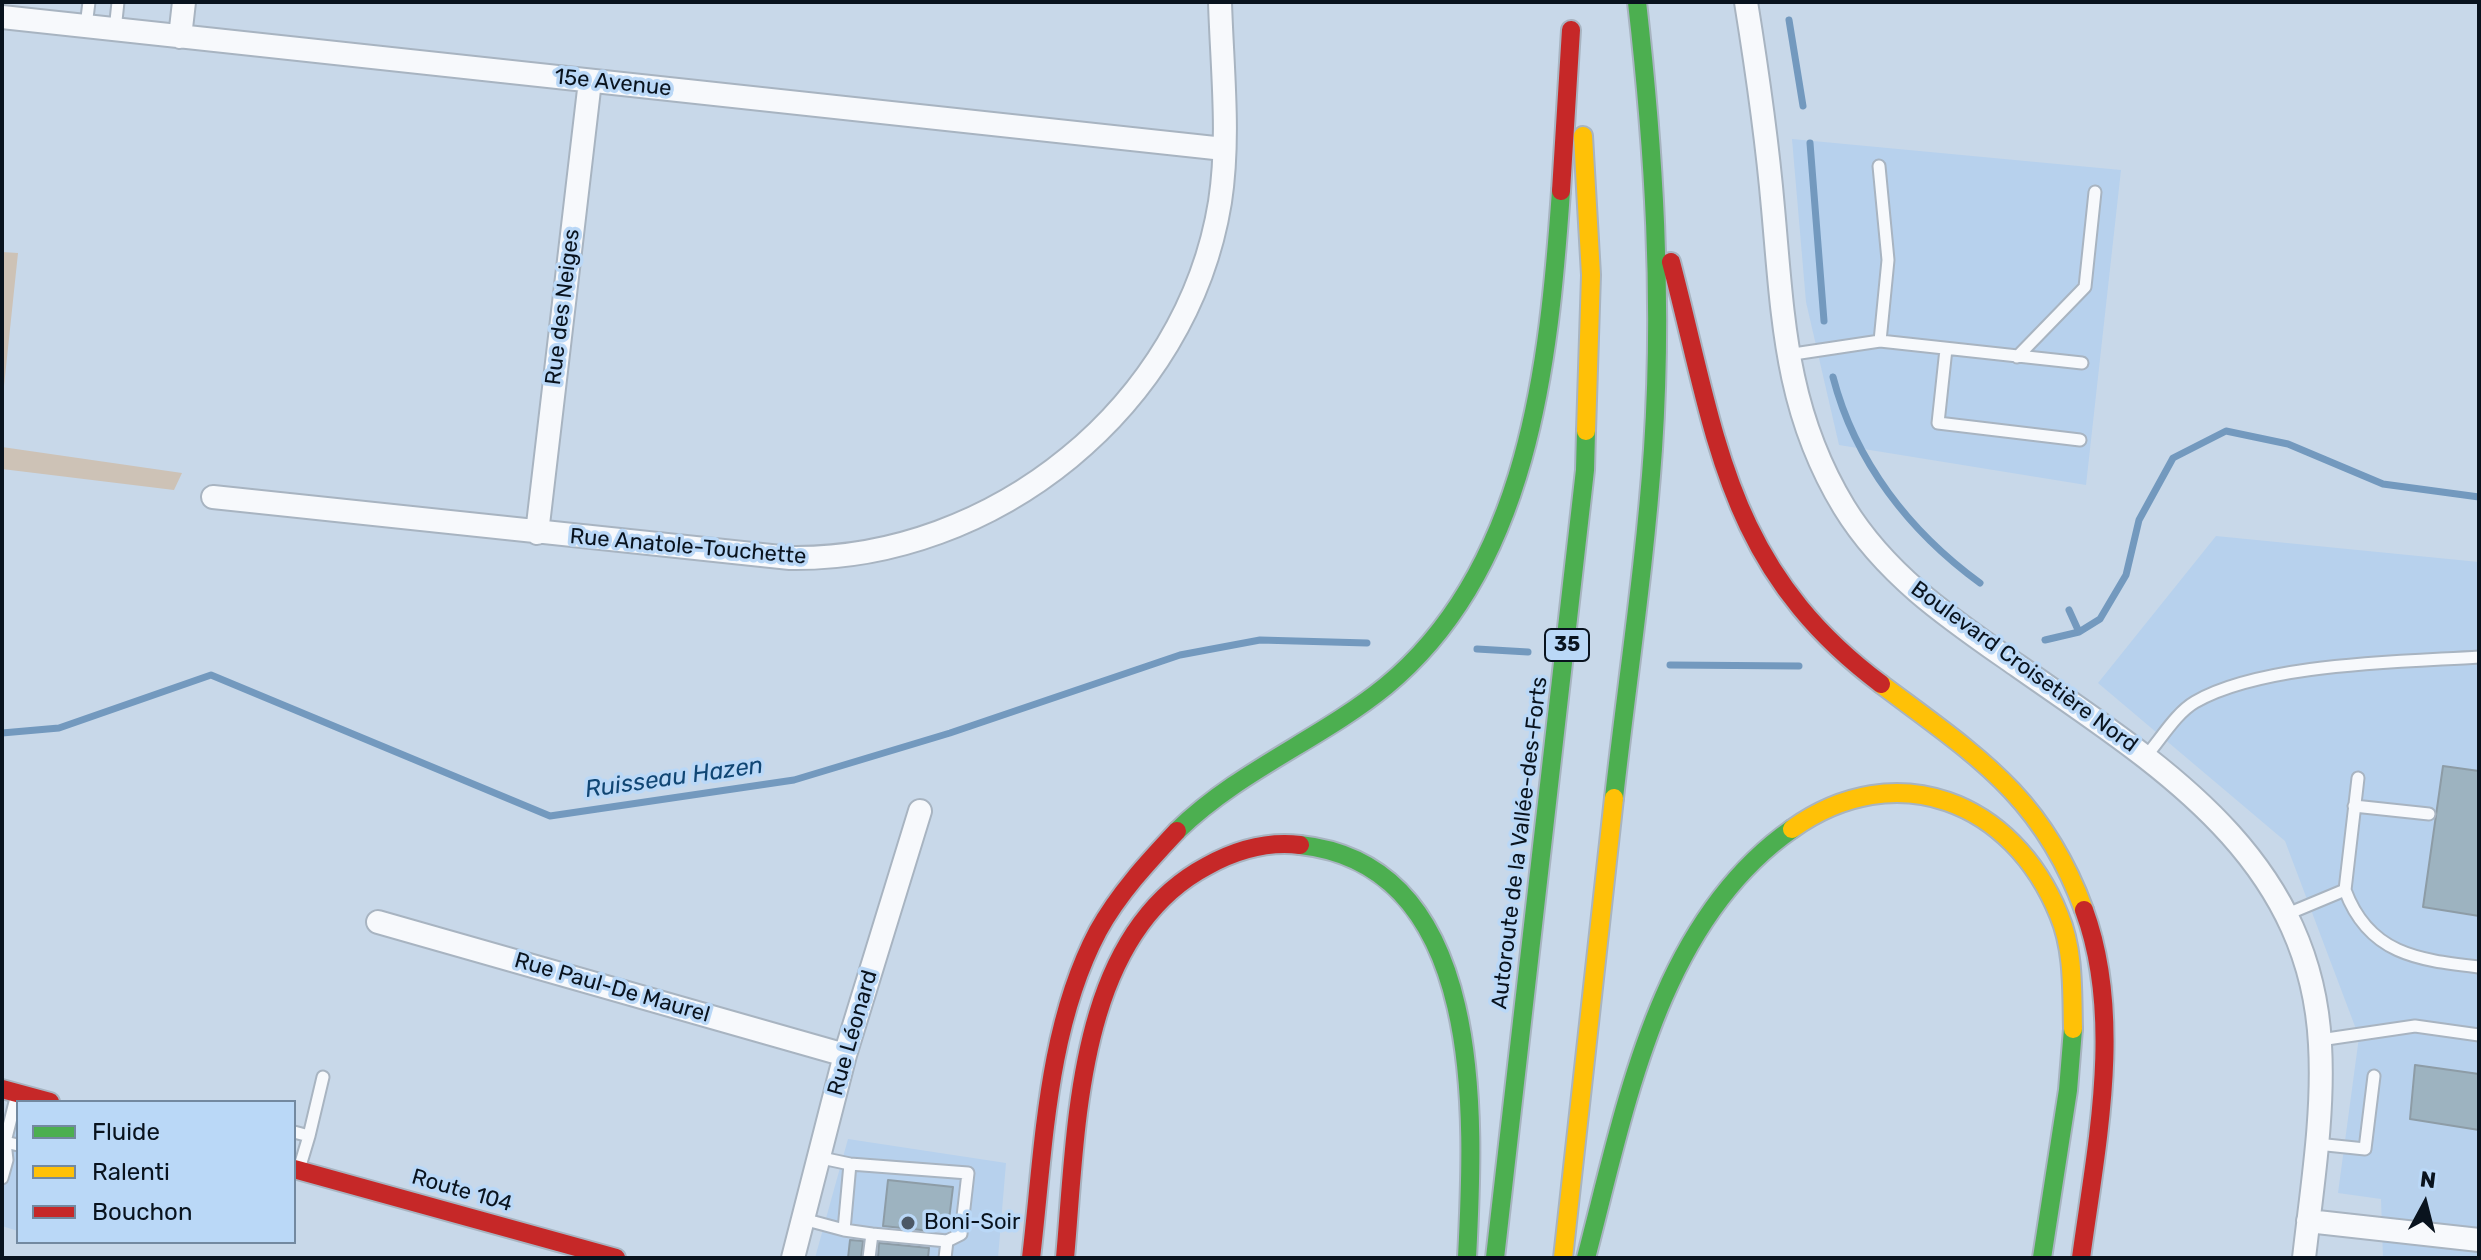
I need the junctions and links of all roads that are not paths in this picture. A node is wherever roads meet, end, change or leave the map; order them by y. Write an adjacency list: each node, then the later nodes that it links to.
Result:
1 (89, 2): 8 (lane)
2 (118, 2): 9 (lane)
3 (184, 2): 10 (street)
4 (1220, 2): 12 (street, Rue Anatole-Touchette)
5 (1637, 2): 15 (main road)
6 (1746, 2): 18 (street, Boulevard Croisetière Nord)
7 (2, 17): 8 (street, 15e Avenue)
8 (86, 26): 9 (street, 15e Avenue)
9 (115, 30): 10 (street, 15e Avenue)
10 (180, 37): 11 (street, 15e Avenue)
11 (590, 81): 12 (street, 15e Avenue); 23 (street, Rue des Neiges)
12 (1224, 149): 23 (street, Rue Anatole-Touchette)
13 (1879, 166): 16 (lane)
14 (2095, 192): 19 (lane)
15 (1654, 201): 64 (main road); 67 (main road)
16 (1880, 341): 17 (lane); 18 (lane)
17 (1946, 349): 19 (lane); 21 (lane)
18 (1787, 355): 25 (street, Boulevard Croisetière Nord)
19 (2017, 357): 20 (lane)
20 (2082, 363)
21 (2080, 440)
22 (213, 497): 23 (street, Rue Anatole-Touchette)
23 (537, 533)
24 (2479, 657): 25 (lane)
25 (2146, 756): 31 (street, Boulevard Croisetière Nord)
26 (2358, 778): 27 (lane)
27 (2354, 806): 29 (lane); 30 (lane)
28 (920, 811): 36 (street, Rue Léonard)
29 (2429, 814)
30 (2345, 890): 31 (lane); 33 (lane)
31 (2285, 915): 35 (street, Boulevard Croisetière Nord)
32 (378, 922): 36 (street, Rue Paul-De Maurel)
33 (2479, 967)
34 (2479, 1035): 35 (lane)
35 (2320, 1040): 44 (street, Boulevard Croisetière Nord)
36 (845, 1055): 46 (street, Rue Léonard)
37 (2374, 1076): 44 (lane)
38 (323, 1077): 42 (lane)
39 (9, 1091): 40 (main road); 43 (lane)
40 (43, 1100)
41 (296, 1133): 42 (lane)
42 (309, 1136): 48 (lane)
43 (5, 1142): 45 (lane); 49 (lane)
44 (2317, 1144): 51 (street, Boulevard Croisetière Nord)
45 (16, 1145)
46 (817, 1157): 47 (lane); 50 (street, Rue Léonard)
47 (850, 1164): 52 (lane); 55 (lane)
48 (296, 1170): 56 (main road, Route 104)
49 (2, 1178)
50 (803, 1219): 52 (lane); 57 (street, Rue Léonard)
51 (2308, 1221): 54 (street); 68 (street, Boulevard Croisetière Nord)
52 (844, 1230): 53 (lane)
53 (872, 1234): 55 (lane); 58 (lane)
54 (2479, 1240)
55 (947, 1241): 59 (lane)
56 (616, 1258)
57 (793, 1258)
58 (869, 1258)
59 (945, 1258)
60 (1031, 1258): 63 (main road, Autoroute de la Vallée-des-Forts / 35)
61 (1065, 1258): 62 (main road)
62 (1467, 1258)
63 (1495, 1258)
64 (1563, 1258)
65 (1586, 1258): 66 (main road)
66 (2042, 1258)
67 (2081, 1258)
68 (2304, 1258)

